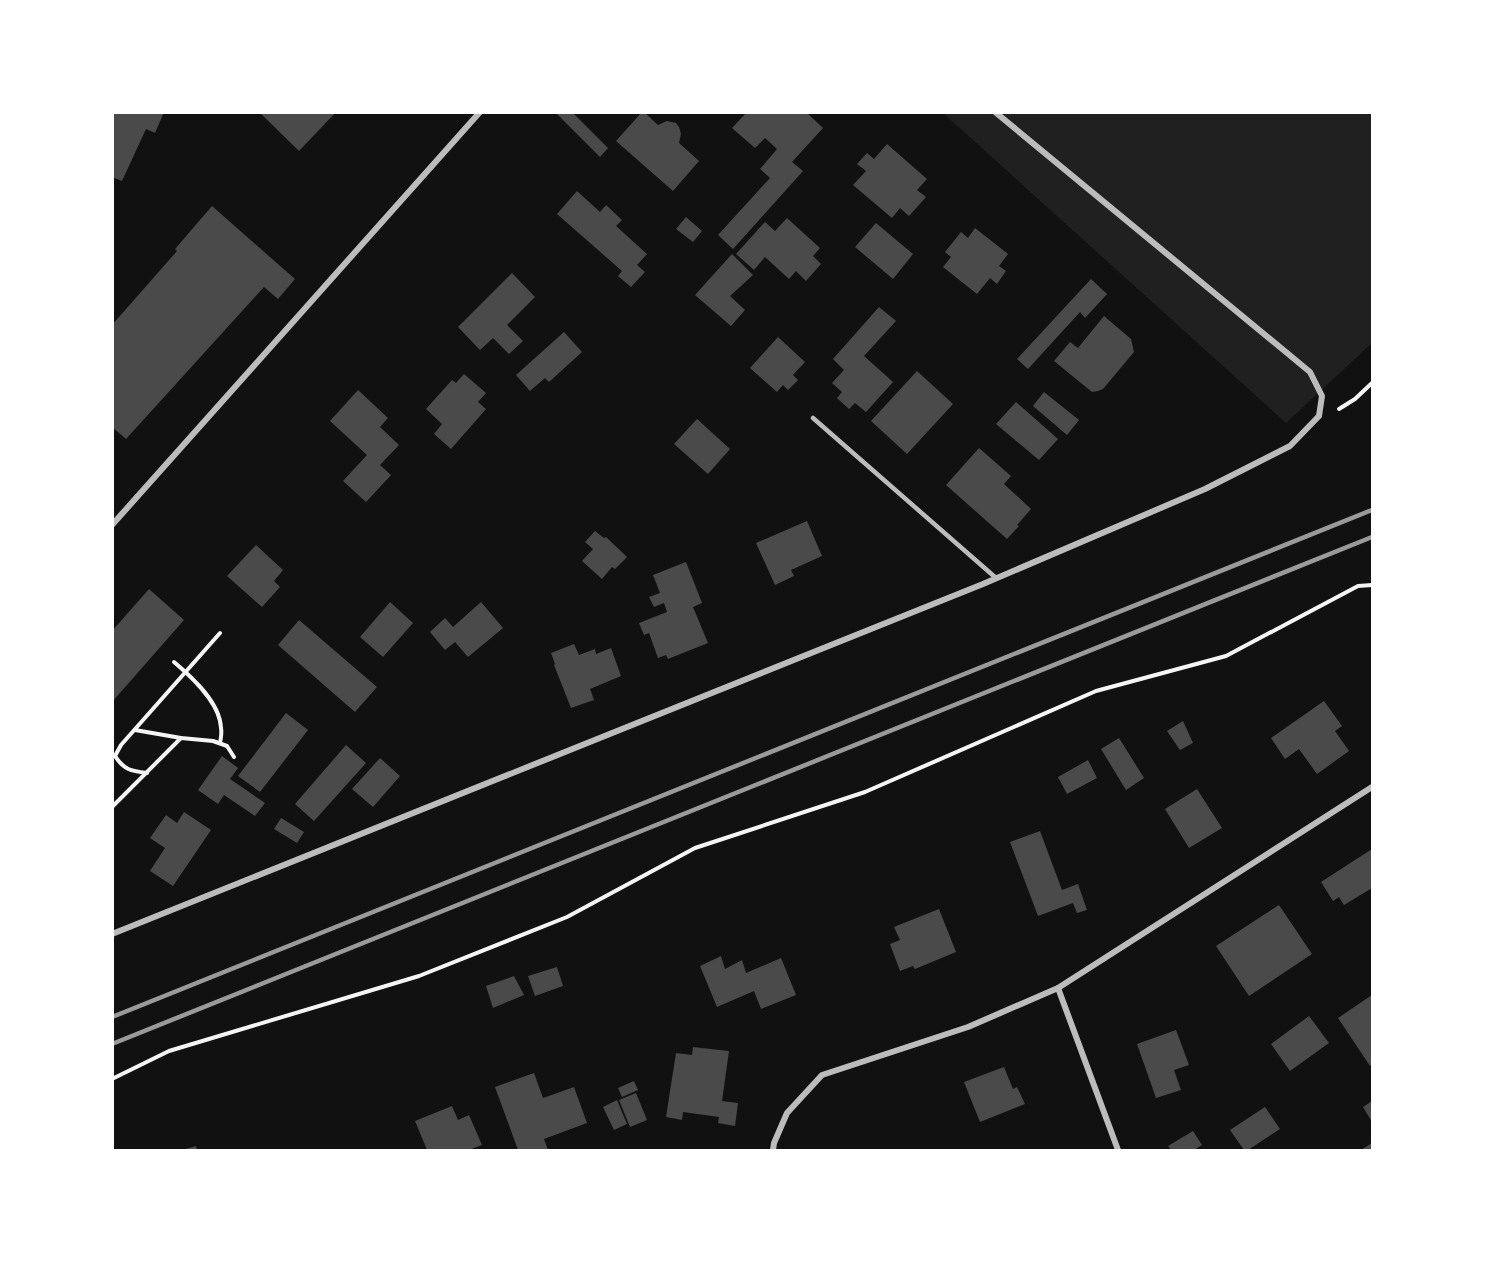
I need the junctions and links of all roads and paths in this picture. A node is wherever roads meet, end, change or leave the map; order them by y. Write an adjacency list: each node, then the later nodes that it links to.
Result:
1 (480, 112): 6 (street)
2 (995, 112): 4 (street)
3 (1372, 383): 4 (path)
4 (1319, 416): 7 (street)
5 (813, 418): 7 (lane)
6 (112, 525)
7 (996, 579): 19 (street)
8 (1372, 585): 21 (path)
9 (220, 633): 11 (path)
10 (174, 662): 11 (path)
11 (186, 672): 12 (path); 14 (path)
12 (135, 730): 13 (path); 16 (path)
13 (181, 738): 14 (path); 16 (path)
14 (220, 743): 15 (path)
15 (234, 757)
16 (147, 773): 18 (path)
17 (1372, 787): 20 (street)
18 (112, 807)
19 (112, 934)
20 (1058, 988): 22 (street); 23 (street)
21 (112, 1079)
22 (773, 1150)
23 (1118, 1150)

